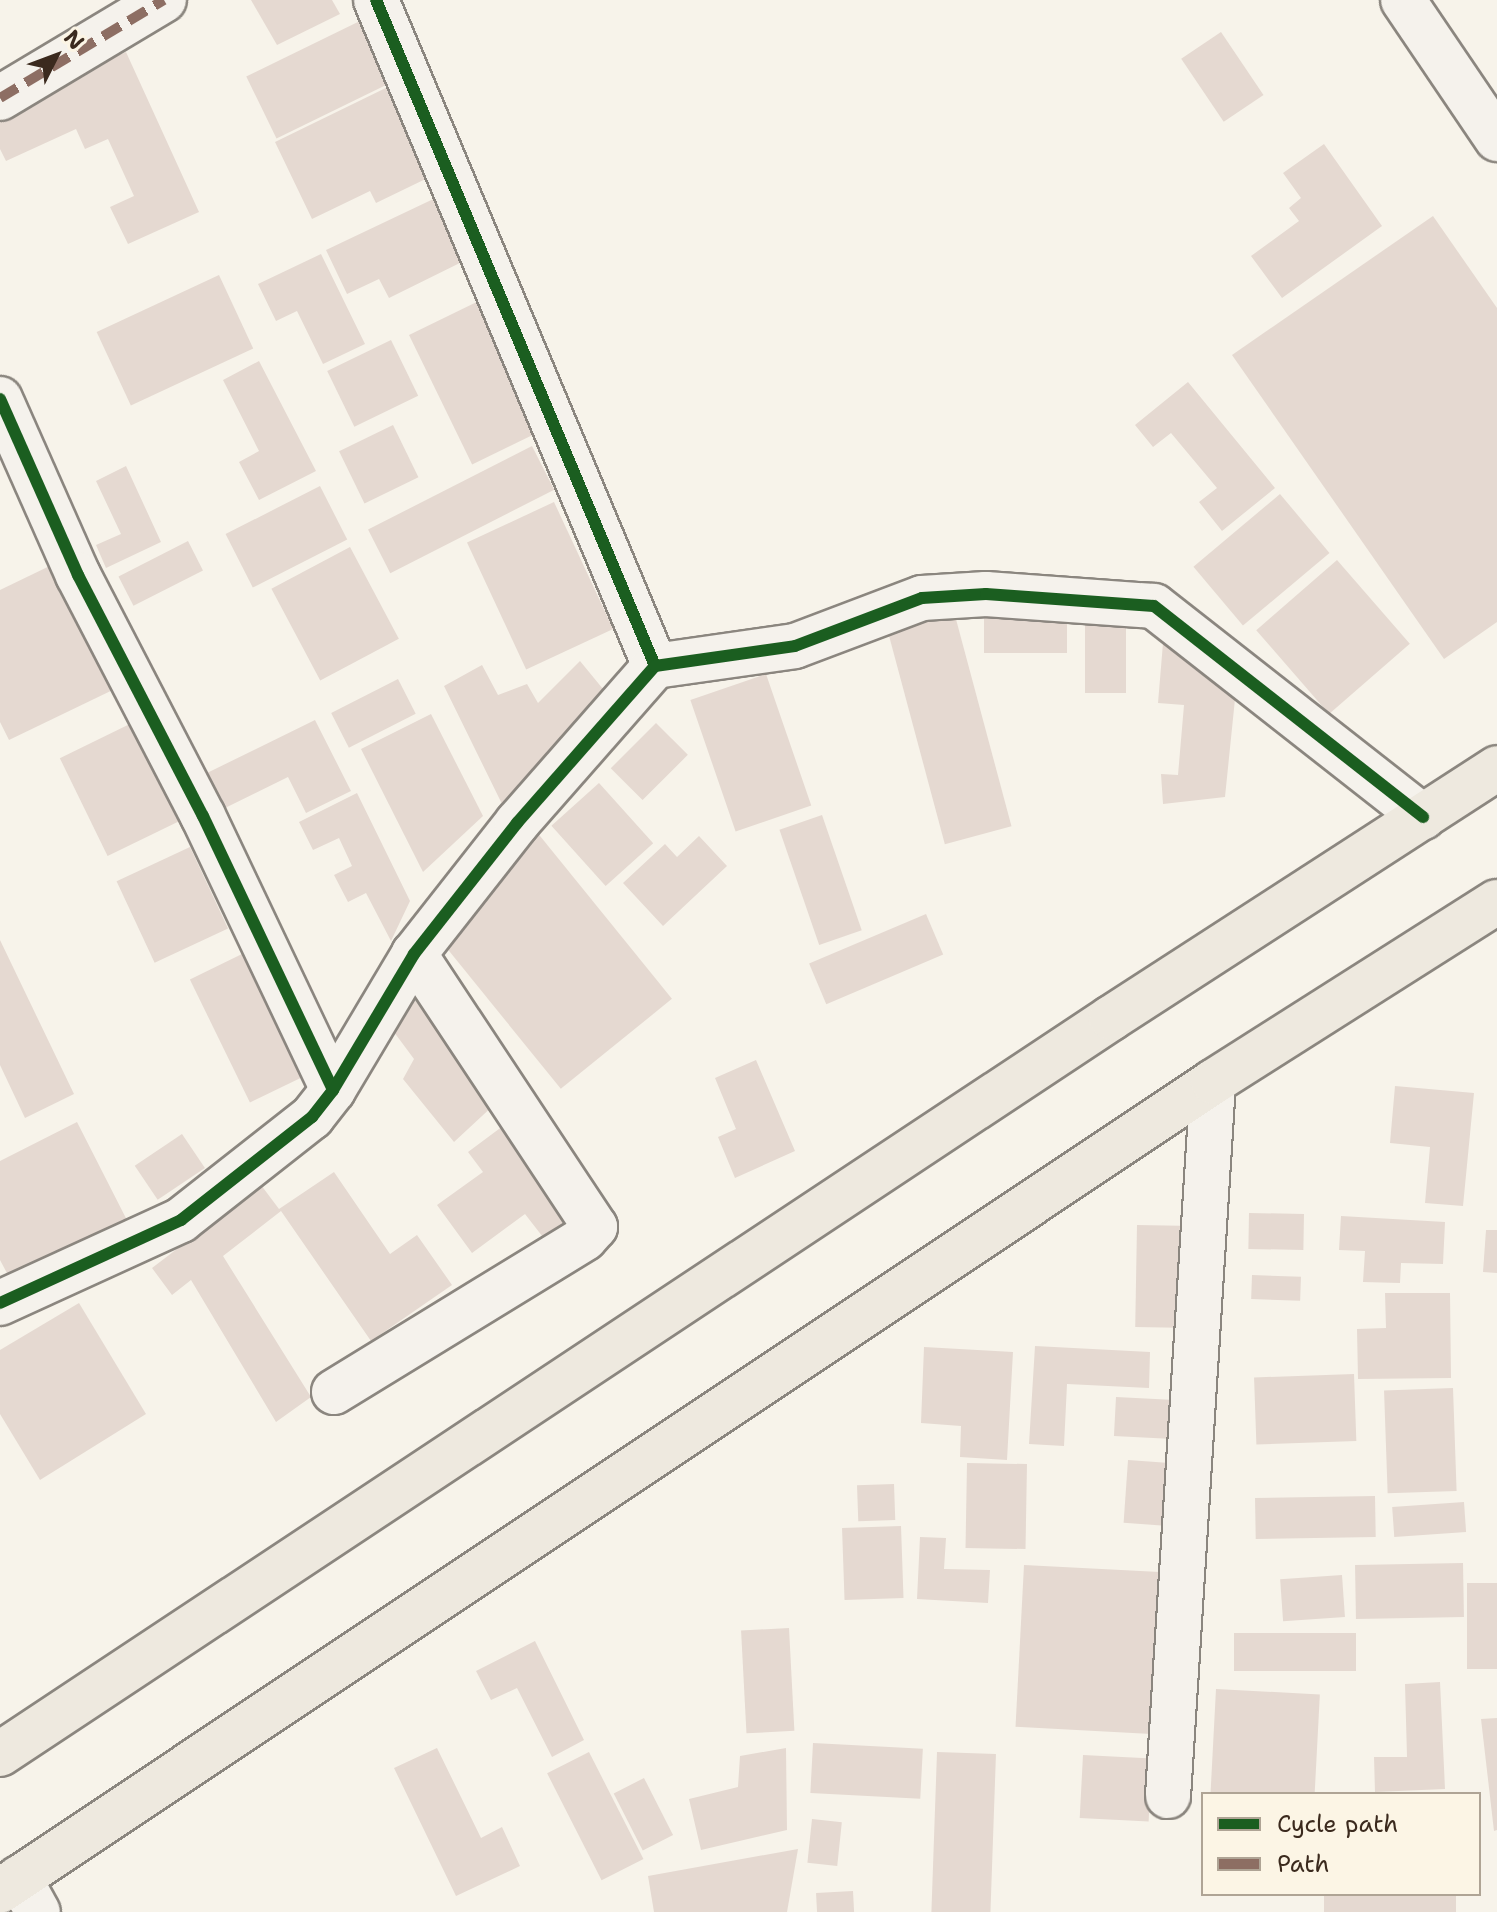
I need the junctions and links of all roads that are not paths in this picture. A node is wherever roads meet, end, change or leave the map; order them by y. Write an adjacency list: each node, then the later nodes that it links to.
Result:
1 (164, 0): 4 (street)
2 (376, 0): 7 (street)
3 (1403, 0): 5 (street)
4 (0, 98)
5 (1497, 139)
6 (0, 399): 13 (street)
7 (655, 666): 9 (street); 11 (street)
8 (1497, 768): 9 (main road)
9 (1423, 817): 16 (main road)
10 (1497, 902): 12 (main road)
11 (414, 954): 13 (street); 15 (street)
12 (1213, 1082): 17 (street); 18 (main road)
13 (333, 1090): 14 (street)
14 (0, 1303)
15 (334, 1392)
16 (0, 1754)
17 (1168, 1796)
18 (19, 1894)

